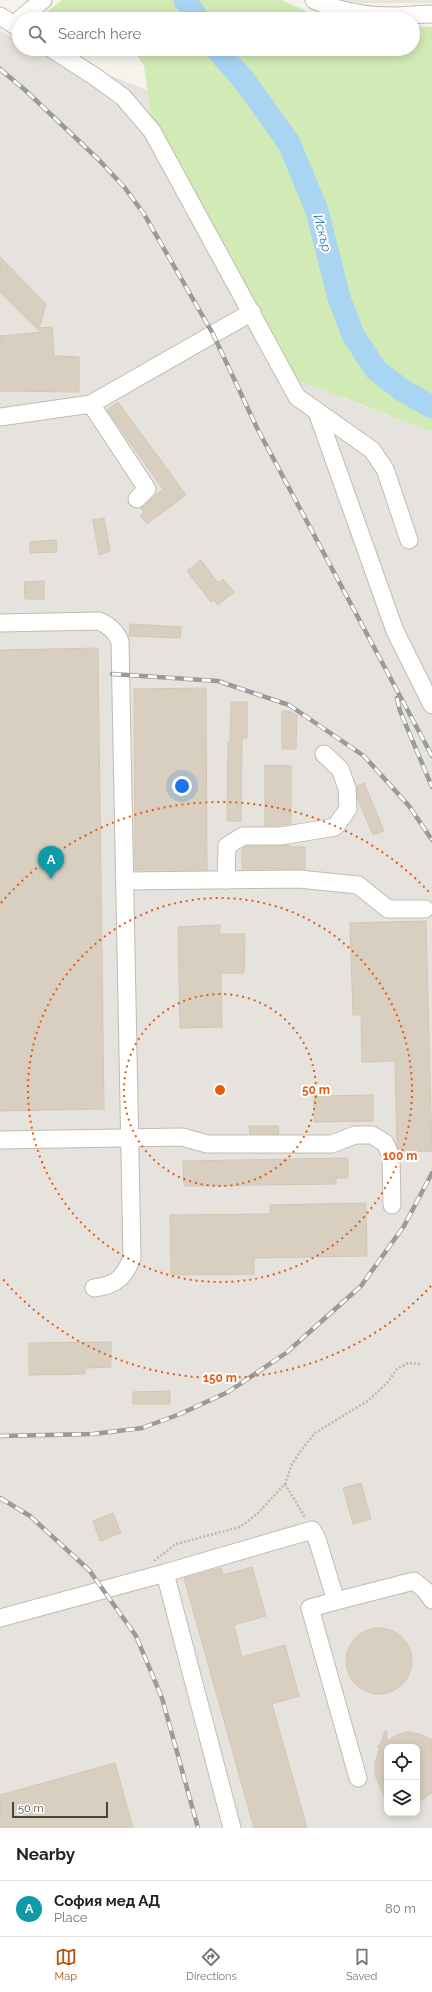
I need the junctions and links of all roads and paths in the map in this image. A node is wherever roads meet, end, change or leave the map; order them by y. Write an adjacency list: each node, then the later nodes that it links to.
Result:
1 (43, 0): 4 (street)
2 (314, 0): 3 (street)
3 (363, 7): 5 (street)
4 (27, 12)
5 (379, 12)
6 (432, 14): 7 (street)
7 (420, 15)
8 (62, 56): 9 (street)
9 (252, 312): 10 (street); 11 (street)
10 (91, 404): 12 (street); 13 (street)
11 (317, 412): 14 (street); 16 (street)
12 (0, 417)
13 (137, 499)
14 (409, 540)
15 (0, 623): 19 (street)
16 (432, 705)
17 (324, 754): 18 (street)
18 (226, 880): 19 (street); 20 (street)
19 (126, 882): 21 (street)
20 (424, 908)
21 (130, 1138): 22 (street); 23 (street); 24 (street)
22 (0, 1140)
23 (392, 1205)
24 (94, 1288)
25 (420, 1364): 26 (path)
26 (285, 1484): 27 (path); 29 (path)
27 (312, 1530): 28 (street); 31 (street)
28 (165, 1573): 29 (street); 34 (street)
29 (142, 1580): 32 (street)
30 (432, 1600): 31 (street)
31 (336, 1601): 33 (street)
32 (0, 1618)
33 (358, 1778)
34 (232, 1828)

